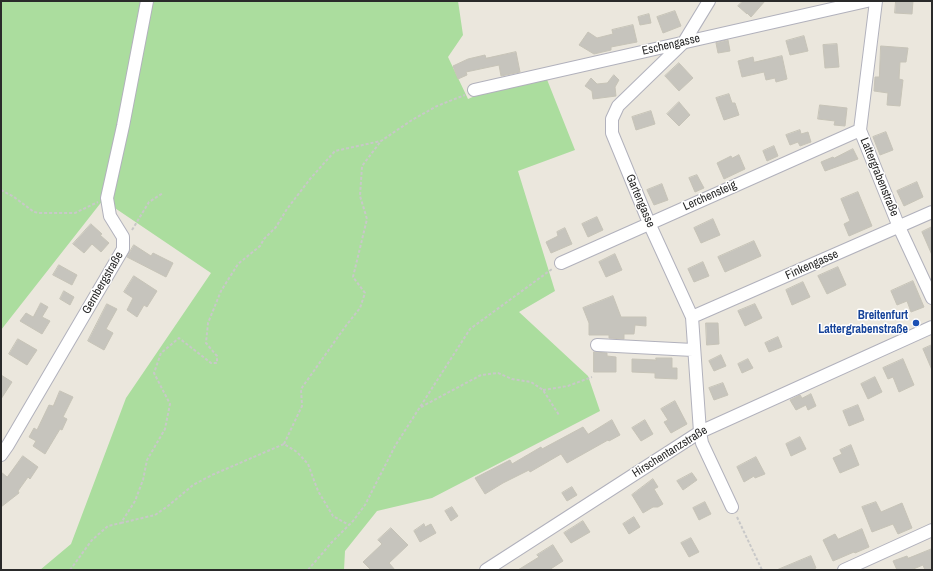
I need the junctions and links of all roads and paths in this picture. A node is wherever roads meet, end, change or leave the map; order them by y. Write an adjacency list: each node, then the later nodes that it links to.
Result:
1 (147, 1): 11 (street, Gernbergstraße)
2 (710, 1): 5 (street, Gartengasse)
3 (867, 1): 5 (street, Eschengasse)
4 (876, 1): 7 (street, Lattergrabenstraße)
5 (684, 42): 6 (street, Eschengasse); 13 (street, Gartengasse)
6 (474, 90): 8 (path)
7 (860, 130): 13 (street, Lerchensteig); 14 (street, Lattergrabenstraße)
8 (381, 141): 27 (path); 30 (path)
9 (1, 190): 11 (path)
10 (163, 193): 15 (path)
11 (107, 204): 15 (street, Gernbergstraße)
12 (932, 212): 14 (street, Finkengasse)
13 (649, 223): 16 (street, Lerchensteig); 18 (street, Gartengasse)
14 (900, 227): 17 (street, Lattergrabenstraße); 18 (street, Finkengasse)
15 (123, 237): 28 (street, Gernbergstraße)
16 (561, 263): 24 (path)
17 (932, 298)
18 (692, 317): 21 (street, Gartengasse)
19 (932, 327): 26 (street, Hirschentanzstraße)
20 (597, 345): 21 (street)
21 (693, 350): 26 (street, Gartengasse)
22 (592, 378): 23 (path)
23 (543, 390): 24 (path); 25 (path)
24 (420, 407): 31 (path)
25 (559, 415)
26 (700, 432): 29 (street, Gartengasse); 35 (street, Hirschentanzstraße)
27 (284, 444): 30 (path); 31 (path)
28 (1, 455)
29 (732, 507): 36 (path)
30 (121, 523): 33 (path)
31 (349, 525): 34 (path)
32 (932, 530): 37 (street)
33 (70, 570)
34 (308, 570)
35 (486, 570)
36 (762, 570)
37 (844, 570)

